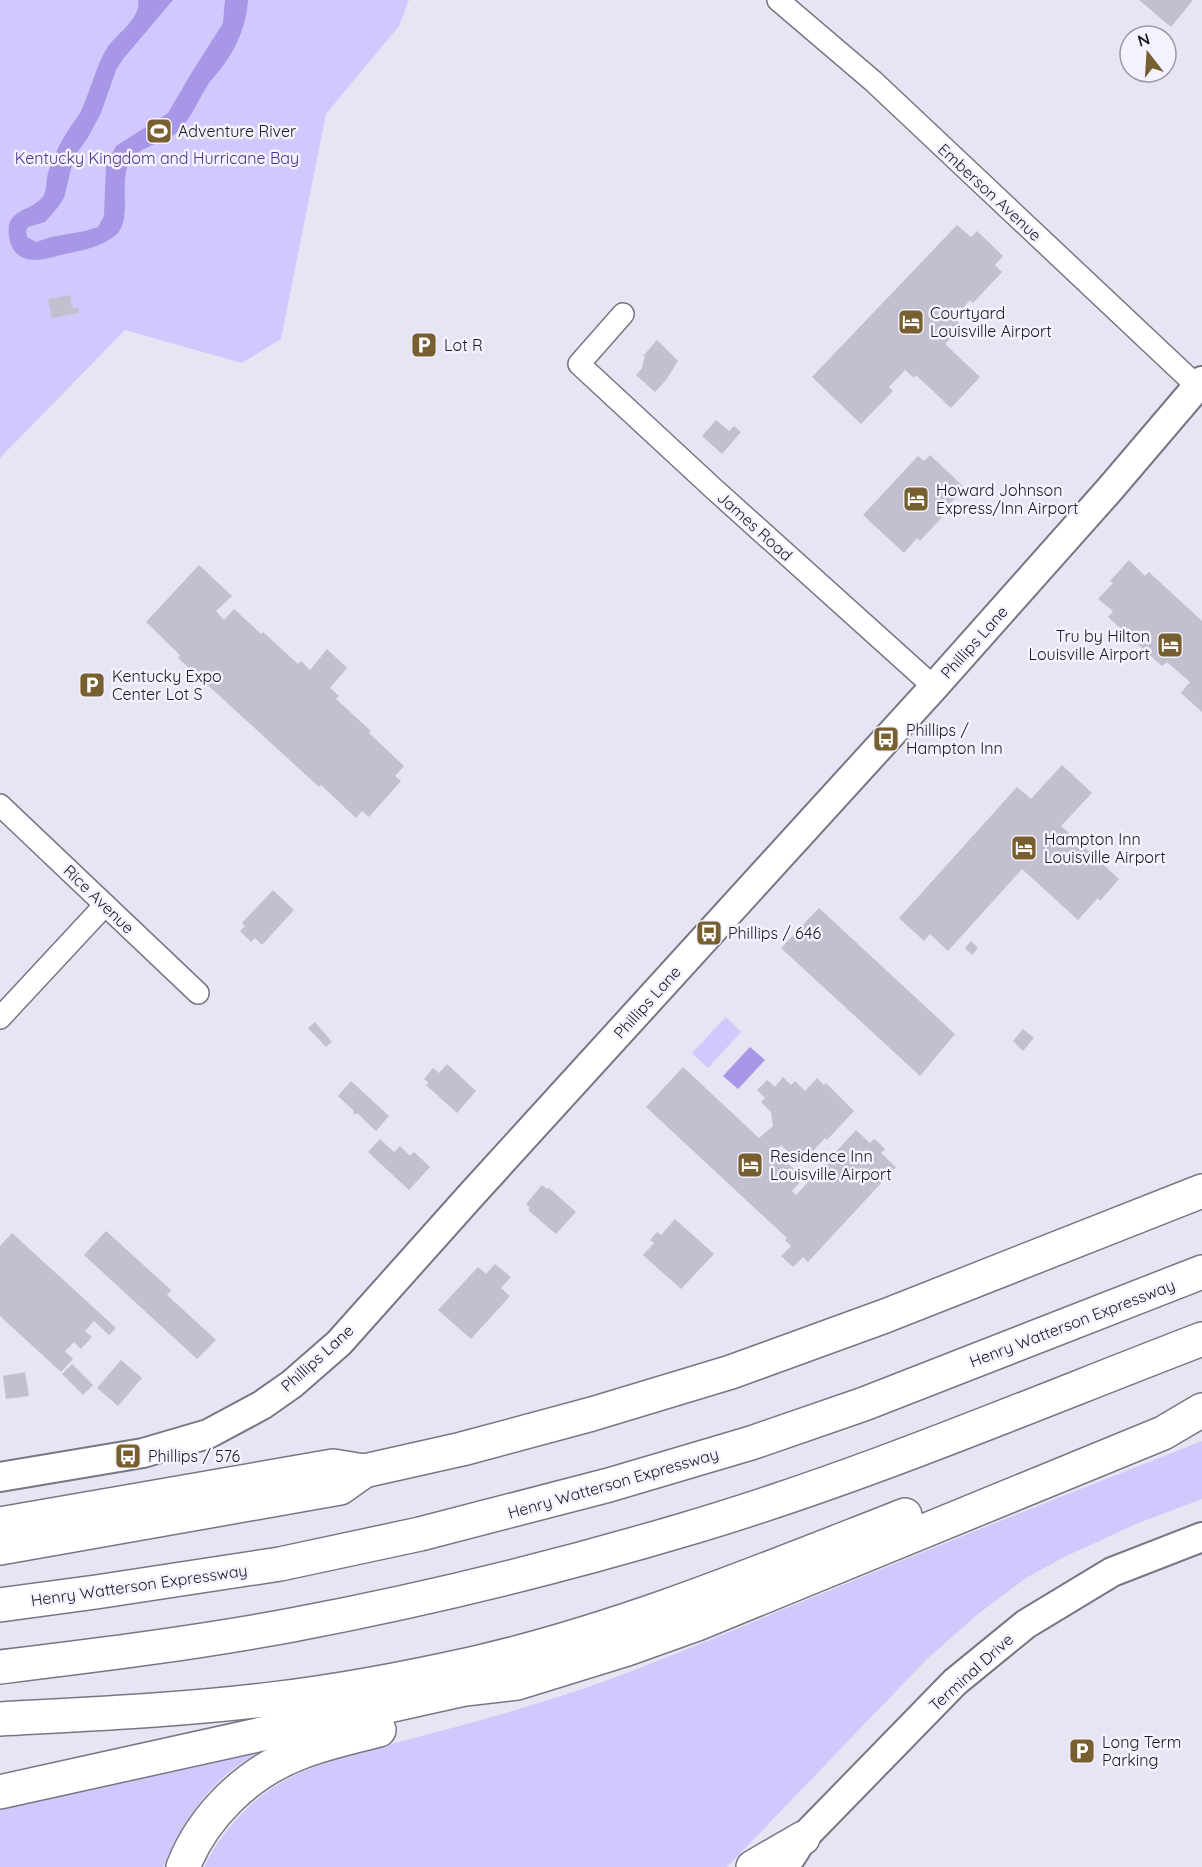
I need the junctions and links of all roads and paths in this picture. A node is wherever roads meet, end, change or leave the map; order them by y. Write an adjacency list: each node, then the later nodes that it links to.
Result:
1 (778, 0): 3 (street, Emberson Avenue)
2 (623, 314): 4 (street, James Road)
3 (1200, 384): 4 (main road, Phillips Lane)
4 (934, 687): 14 (main road, Phillips Lane)
5 (0, 805): 6 (street, Rice Avenue)
6 (105, 904): 7 (street, Rice Avenue); 8 (street)
7 (198, 993)
8 (0, 1018)
9 (1202, 1191): 13 (highway)
10 (1202, 1272): 18 (highway, Henry Watterson Expressway)
11 (1202, 1339): 19 (highway)
12 (1199, 1411): 20 (highway); 21 (highway)
13 (364, 1471): 15 (highway); 17 (highway)
14 (0, 1477)
15 (0, 1524)
16 (1202, 1537): 23 (main road, Terminal Drive)
17 (0, 1548)
18 (0, 1605)
19 (0, 1667)
20 (517, 1683): 22 (highway); 24 (highway)
21 (0, 1719)
22 (0, 1792)
23 (803, 1838): 25 (highway); 26 (main road, Terminal Drive)
24 (183, 1867)
25 (753, 1867)
26 (784, 1867)

